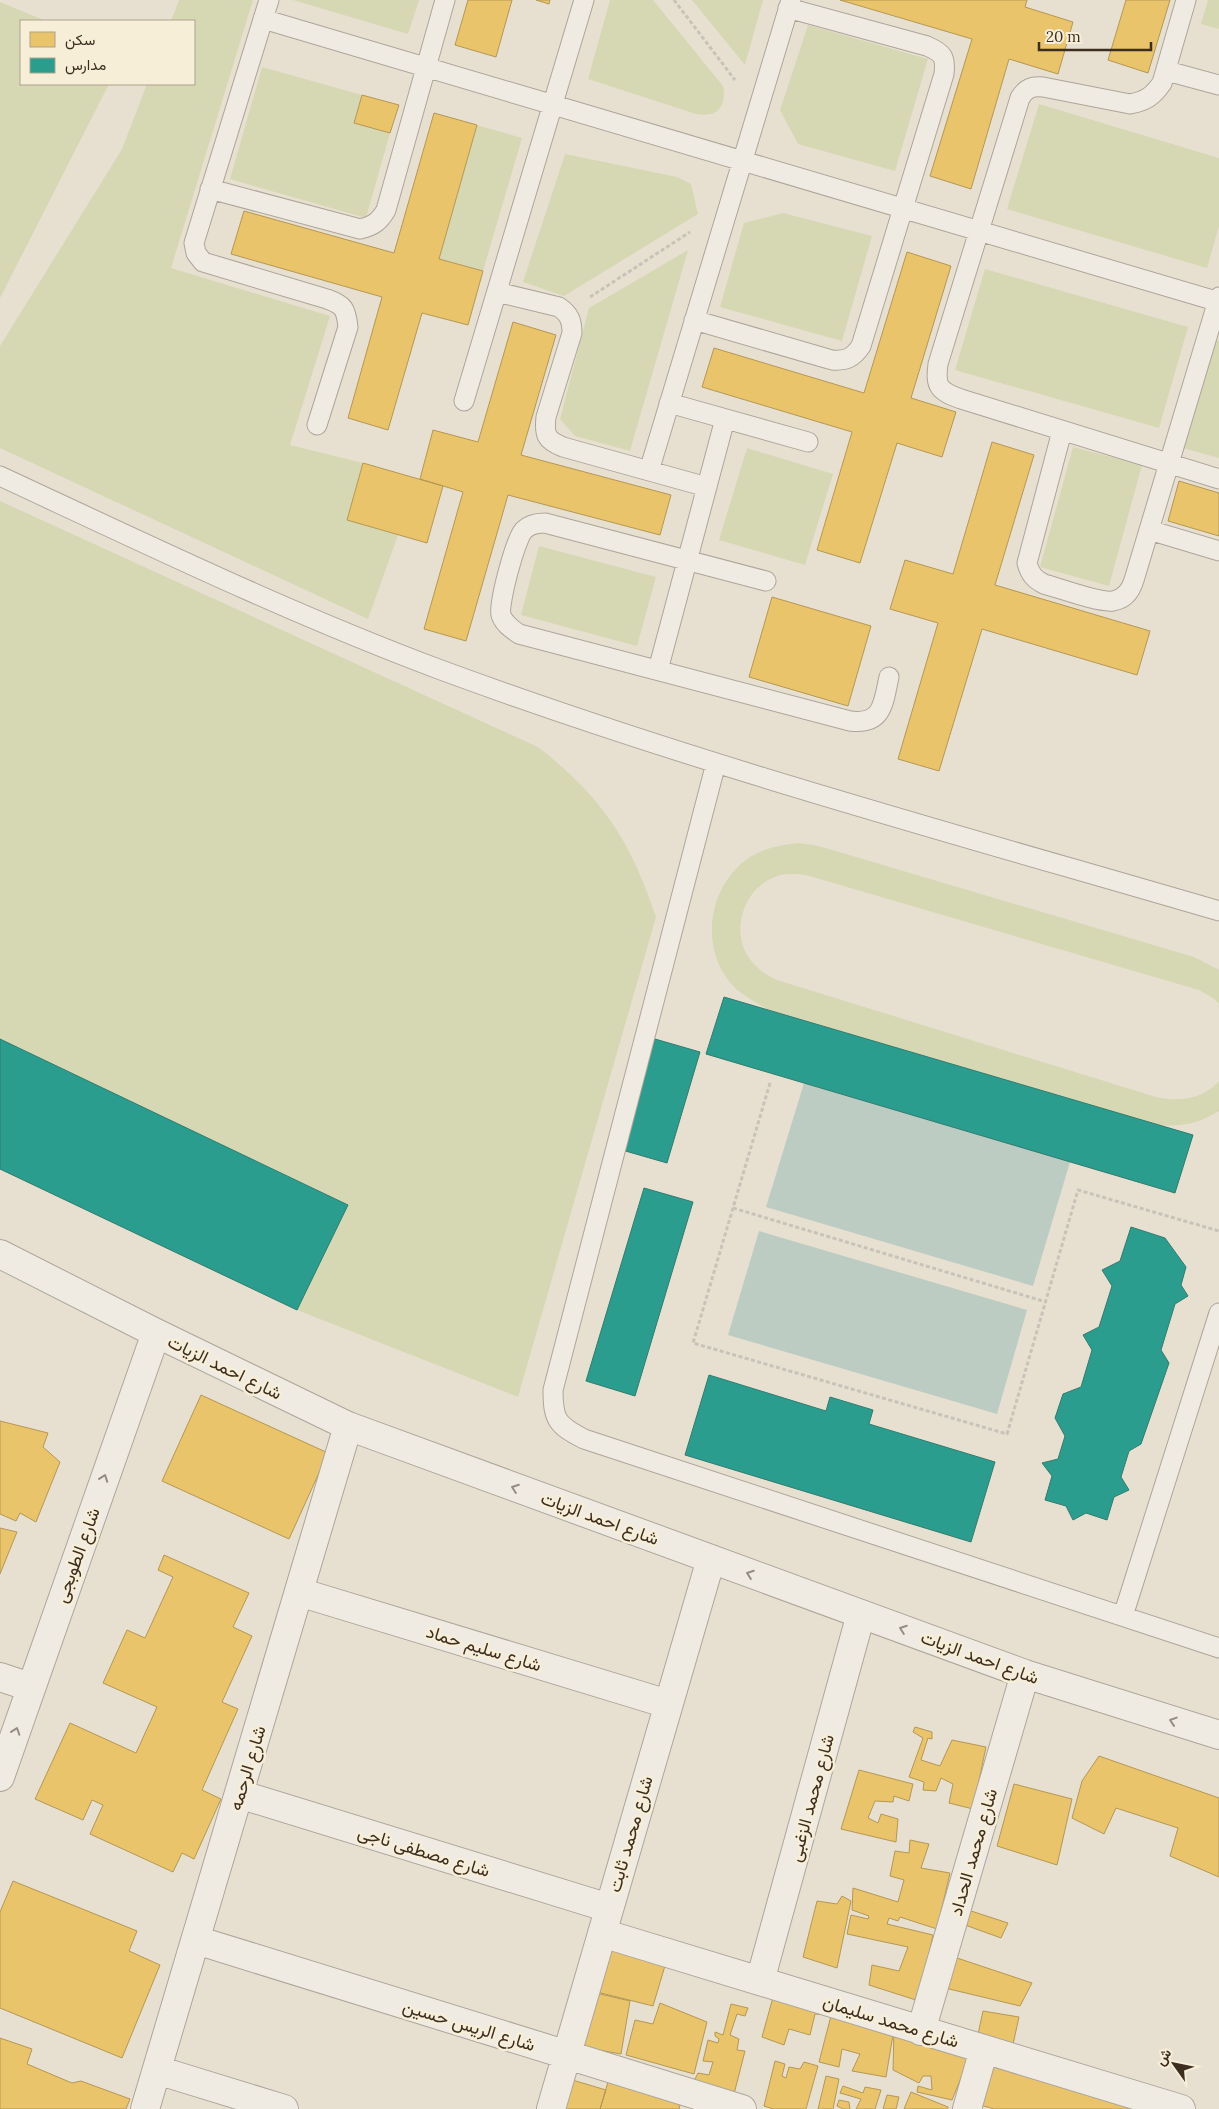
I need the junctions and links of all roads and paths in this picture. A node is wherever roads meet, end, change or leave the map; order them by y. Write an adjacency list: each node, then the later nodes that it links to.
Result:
1 (269, 0): 7 (lane)
2 (445, 0): 8 (lane)
3 (584, 0): 11 (lane)
4 (674, 0): 12 (path)
5 (1186, 0): 9 (lane)
6 (790, 4): 12 (lane); 15 (lane)
7 (263, 19): 8 (lane); 14 (lane)
8 (427, 67): 11 (lane); 14 (lane)
9 (1167, 71): 10 (lane); 17 (lane)
10 (1219, 85)
11 (553, 104): 13 (lane); 18 (lane)
12 (757, 109): 13 (lane)
13 (742, 160): 15 (lane); 16 (lane)
14 (210, 189): 25 (lane)
15 (903, 209): 17 (lane); 21 (lane)
16 (723, 223): 20 (path); 21 (lane)
17 (978, 230): 19 (lane); 26 (lane)
18 (497, 292): 20 (lane); 22 (lane)
19 (1219, 300): 28 (lane)
20 (567, 312): 29 (lane)
21 (694, 320): 23 (lane)
22 (464, 401)
23 (669, 403): 24 (lane); 29 (lane)
24 (725, 419): 27 (lane); 32 (lane)
25 (317, 425)
26 (1062, 431): 28 (lane); 33 (lane)
27 (808, 442)
28 (1168, 463): 31 (lane); 33 (lane)
29 (649, 471): 32 (lane)
30 (0, 476): 39 (lane)
31 (1219, 479)
32 (707, 487): 35 (lane)
33 (1150, 530): 34 (lane)
34 (1219, 551)
35 (687, 560): 36 (lane); 37 (lane); 37 (lane)
36 (766, 580)
37 (658, 670): 38 (lane)
38 (890, 677)
39 (716, 763): 40 (lane); 52 (lane)
40 (1219, 911)
41 (770, 1082): 42 (path)
42 (732, 1208): 45 (path); 45 (path)
43 (1219, 1231): 45 (path)
44 (0, 1254): 47 (street, شارع احمد الزيات)
45 (1046, 1302)
46 (1219, 1312): 52 (lane)
47 (156, 1333): 48 (street, شارع احمد الزيات); 56 (street, شارع الطوبجى, one-way to 47)
48 (348, 1426): 49 (street, شارع احمد الزيات, one-way to 48); 50 (street, شارع الرحمه)
49 (711, 1559): 51 (street, شارع احمد الزيات, one-way to 49); 57 (street, شارع محمد ثابت)
50 (299, 1592): 57 (street, شارع سليم حماد); 60 (street, شارع الرحمه)
51 (862, 1614): 54 (street, شارع احمد الزيات, one-way to 51); 64 (street, شارع محمد الزغبى)
52 (1122, 1616): 53 (lane)
53 (1219, 1648)
54 (1025, 1674): 58 (street, شارع احمد الزيات, one-way to 54); 65 (street, شارع محمد الحداد)
55 (0, 1677): 56 (street)
56 (30, 1687): 59 (street, شارع الطوبجى, one-way to 56)
57 (668, 1704): 61 (street, شارع محمد ثابت)
58 (1219, 1735)
59 (0, 1777)
60 (239, 1794): 61 (street, شارع مصطفى ناجى); 63 (street, شارع الرحمه)
61 (609, 1908): 62 (street, شارع محمد ثابت)
62 (602, 1934): 64 (street, شارع محمد سليمان); 67 (street, شارع محمد ثابت)
63 (196, 1940): 67 (street, شارع الريس حسين); 68 (street, شارع الرحمه)
64 (760, 1982): 65 (street, شارع محمد سليمان)
65 (921, 2031): 66 (street, شارع محمد سليمان)
66 (984, 2049): 73 (street); 74 (street, شارع محمد سليمان)
67 (567, 2055): 71 (street, شارع محمد ثابت); 72 (street, شارع الريس حسين)
68 (156, 2070): 69 (street, شارع الرحمه); 70 (street)
69 (145, 2109)
70 (284, 2109)
71 (551, 2109)
72 (742, 2109)
73 (967, 2109)
74 (1181, 2109)

